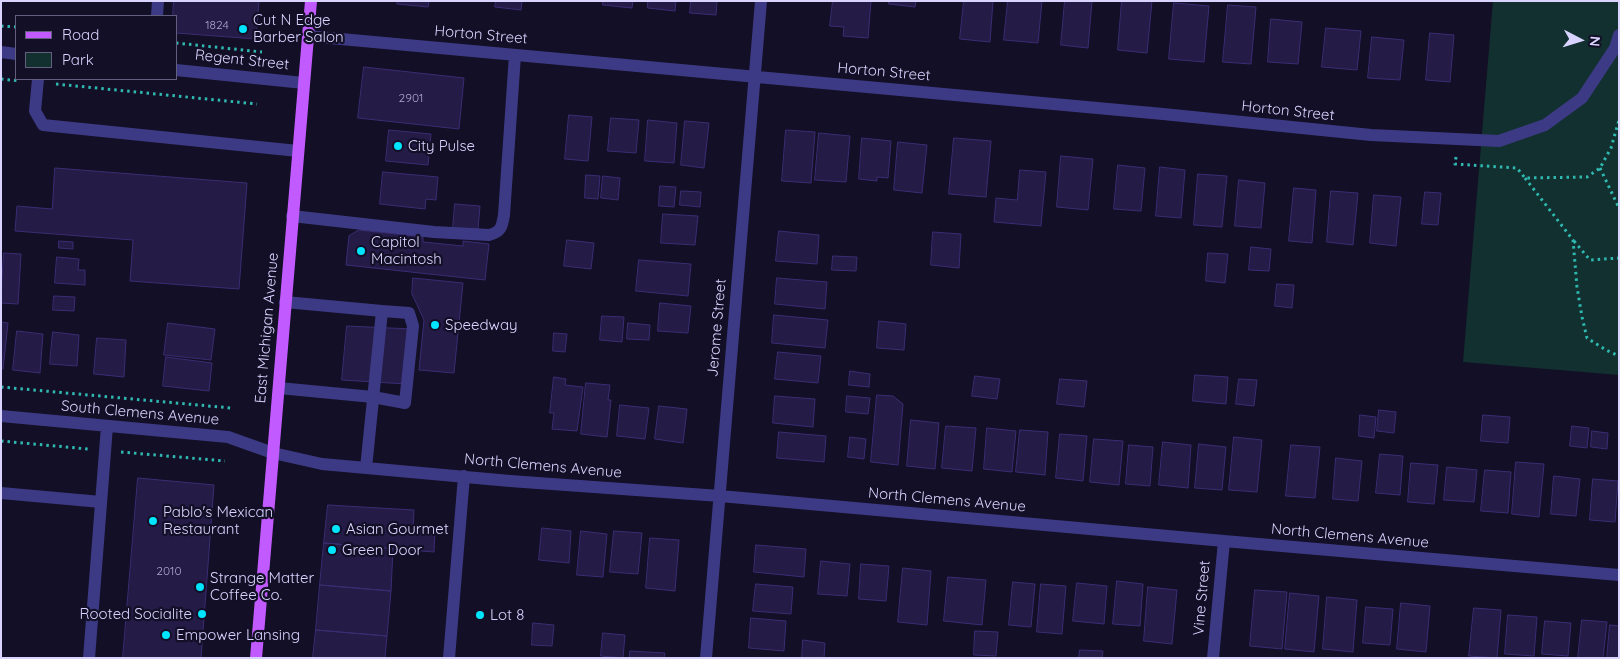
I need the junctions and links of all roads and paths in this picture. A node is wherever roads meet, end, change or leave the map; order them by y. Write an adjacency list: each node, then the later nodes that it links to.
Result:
1 (158, 1): 4 (street)
2 (311, 1): 8 (main road, East Michigan Avenue)
3 (762, 1): 15 (street, Jerome Street)
4 (156, 15)
5 (1, 26): 6 (path)
6 (15, 27)
7 (1619, 35): 23 (street, Horton Street)
8 (308, 36): 12 (street, Horton Street); 20 (main road, East Michigan Avenue)
9 (178, 43): 10 (path)
10 (262, 52)
11 (15, 54): 13 (street)
12 (515, 54): 15 (street, Horton Street); 28 (street)
13 (2, 56)
14 (178, 70): 20 (street, Regent Street)
15 (755, 76): 23 (street, Horton Street); 44 (street, Jerome Street)
16 (1, 79): 17 (path)
17 (15, 80)
18 (20, 80): 19 (path)
19 (38, 81): 21 (path); 24 (street)
20 (304, 83): 24 (main road, East Michigan Avenue)
21 (257, 104)
22 (1619, 120): 25 (path)
23 (1458, 138): 26 (path)
24 (298, 152): 28 (main road, East Michigan Avenue)
25 (1600, 168): 26 (path); 27 (path)
26 (1525, 178): 29 (path)
27 (1619, 208)
28 (292, 216): 31 (main road, East Michigan Avenue)
29 (1574, 240): 30 (path); 33 (path)
30 (1619, 258)
31 (285, 302): 32 (street); 35 (main road, East Michigan Avenue)
32 (382, 311): 36 (street); 36 (street)
33 (1619, 356)
34 (1, 387): 37 (path)
35 (278, 388): 36 (street); 40 (main road, East Michigan Avenue)
36 (373, 397): 41 (street)
37 (231, 408)
38 (1, 416): 39 (street, South Clemens Avenue)
39 (107, 426): 40 (street, South Clemens Avenue); 45 (street)
40 (273, 453): 41 (street, North Clemens Avenue); 49 (main road, East Michigan Avenue)
41 (366, 468): 42 (street, North Clemens Avenue)
42 (464, 476): 44 (street, North Clemens Avenue); 50 (street)
43 (1, 493): 45 (street)
44 (720, 496): 46 (street, North Clemens Avenue); 51 (street, Jerome Street)
45 (101, 502): 48 (street)
46 (1224, 541): 47 (street, North Clemens Avenue); 52 (street, Vine Street)
47 (1619, 575)
48 (89, 658)
49 (256, 658)
50 (449, 658)
51 (706, 658)
52 (1213, 658)

